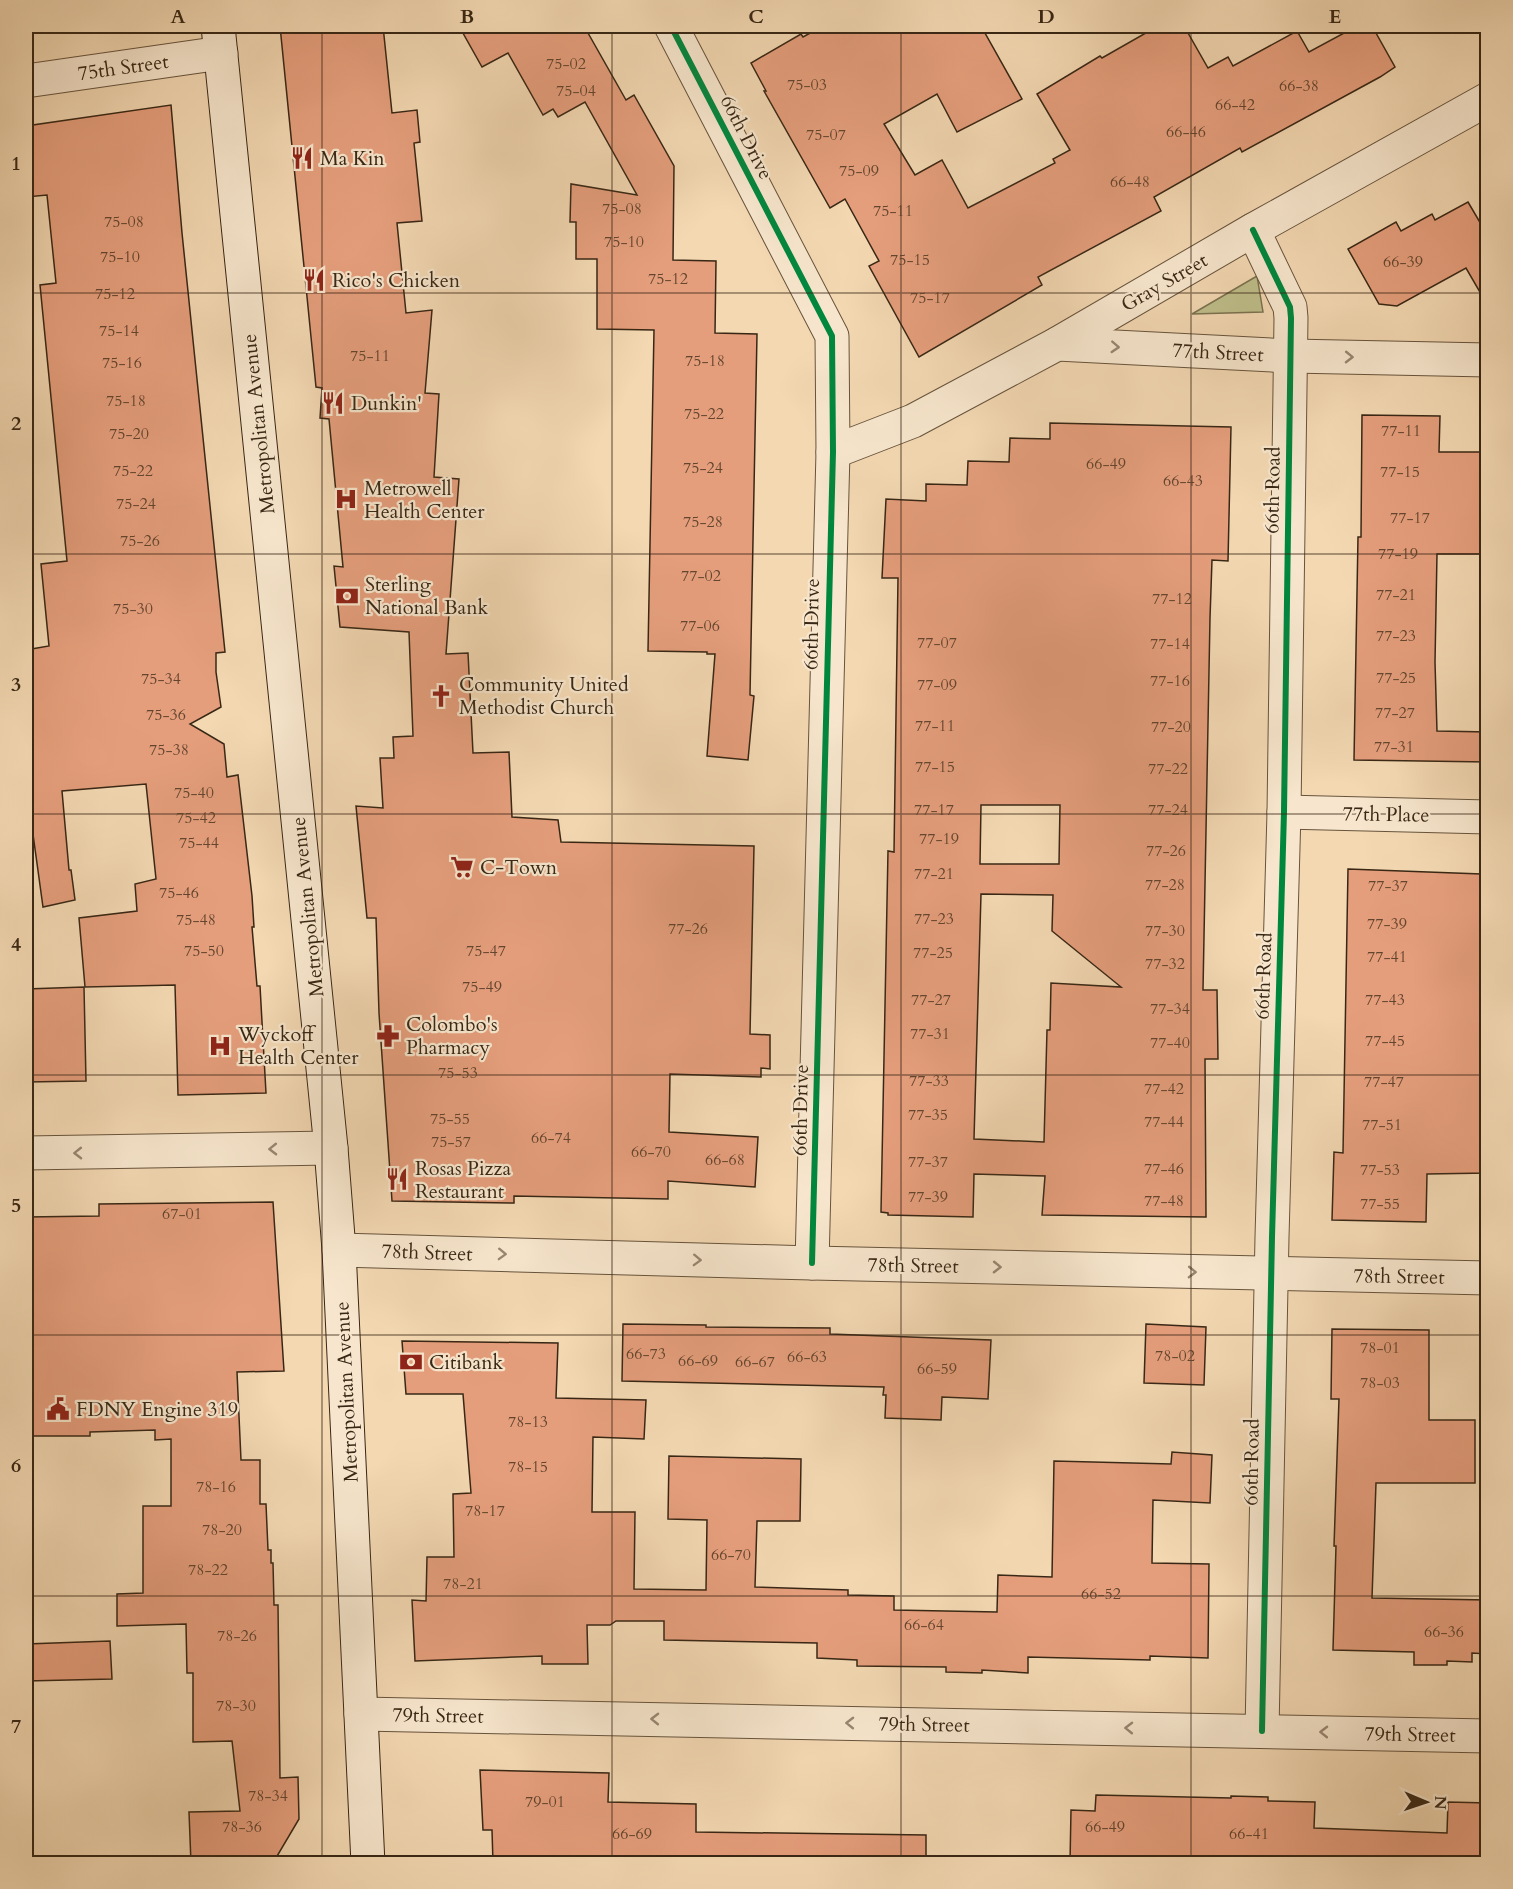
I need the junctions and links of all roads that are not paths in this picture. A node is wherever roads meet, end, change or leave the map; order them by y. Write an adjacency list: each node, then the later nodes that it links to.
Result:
1 (676, 28): 9 (street, 66th Drive)
2 (219, 39): 3 (street, 75th Street); 12 (street, Metropolitan Avenue)
3 (26, 81)
4 (1488, 99): 5 (street, Gray Street)
5 (1253, 230): 6 (street, Gray Street); 7 (street, 66th Road)
6 (1057, 344): 7 (street, 77th Street, one-way to 7); 9 (street, Gray Street)
7 (1291, 356): 8 (street, 77th Street, one-way to 8); 10 (street, 66th Road)
8 (1488, 360)
9 (833, 452): 15 (street, 66th Drive)
10 (1284, 812): 11 (street, 77th Place); 16 (street, 66th Road)
11 (1488, 816)
12 (332, 1148): 13 (street, one-way to 13); 14 (street, Metropolitan Avenue)
13 (26, 1153)
14 (339, 1250): 15 (street, 78th Street, one-way to 15); 18 (street, Metropolitan Avenue)
15 (813, 1263): 16 (street, 78th Street, one-way to 16)
16 (1271, 1274): 17 (street, 78th Street); 19 (street, 66th Road)
17 (1488, 1278)
18 (361, 1714): 19 (street, 79th Street, one-way to 18); 21 (street, Metropolitan Avenue)
19 (1263, 1731): 20 (street, 79th Street, one-way to 19)
20 (1488, 1736)
21 (368, 1863)

